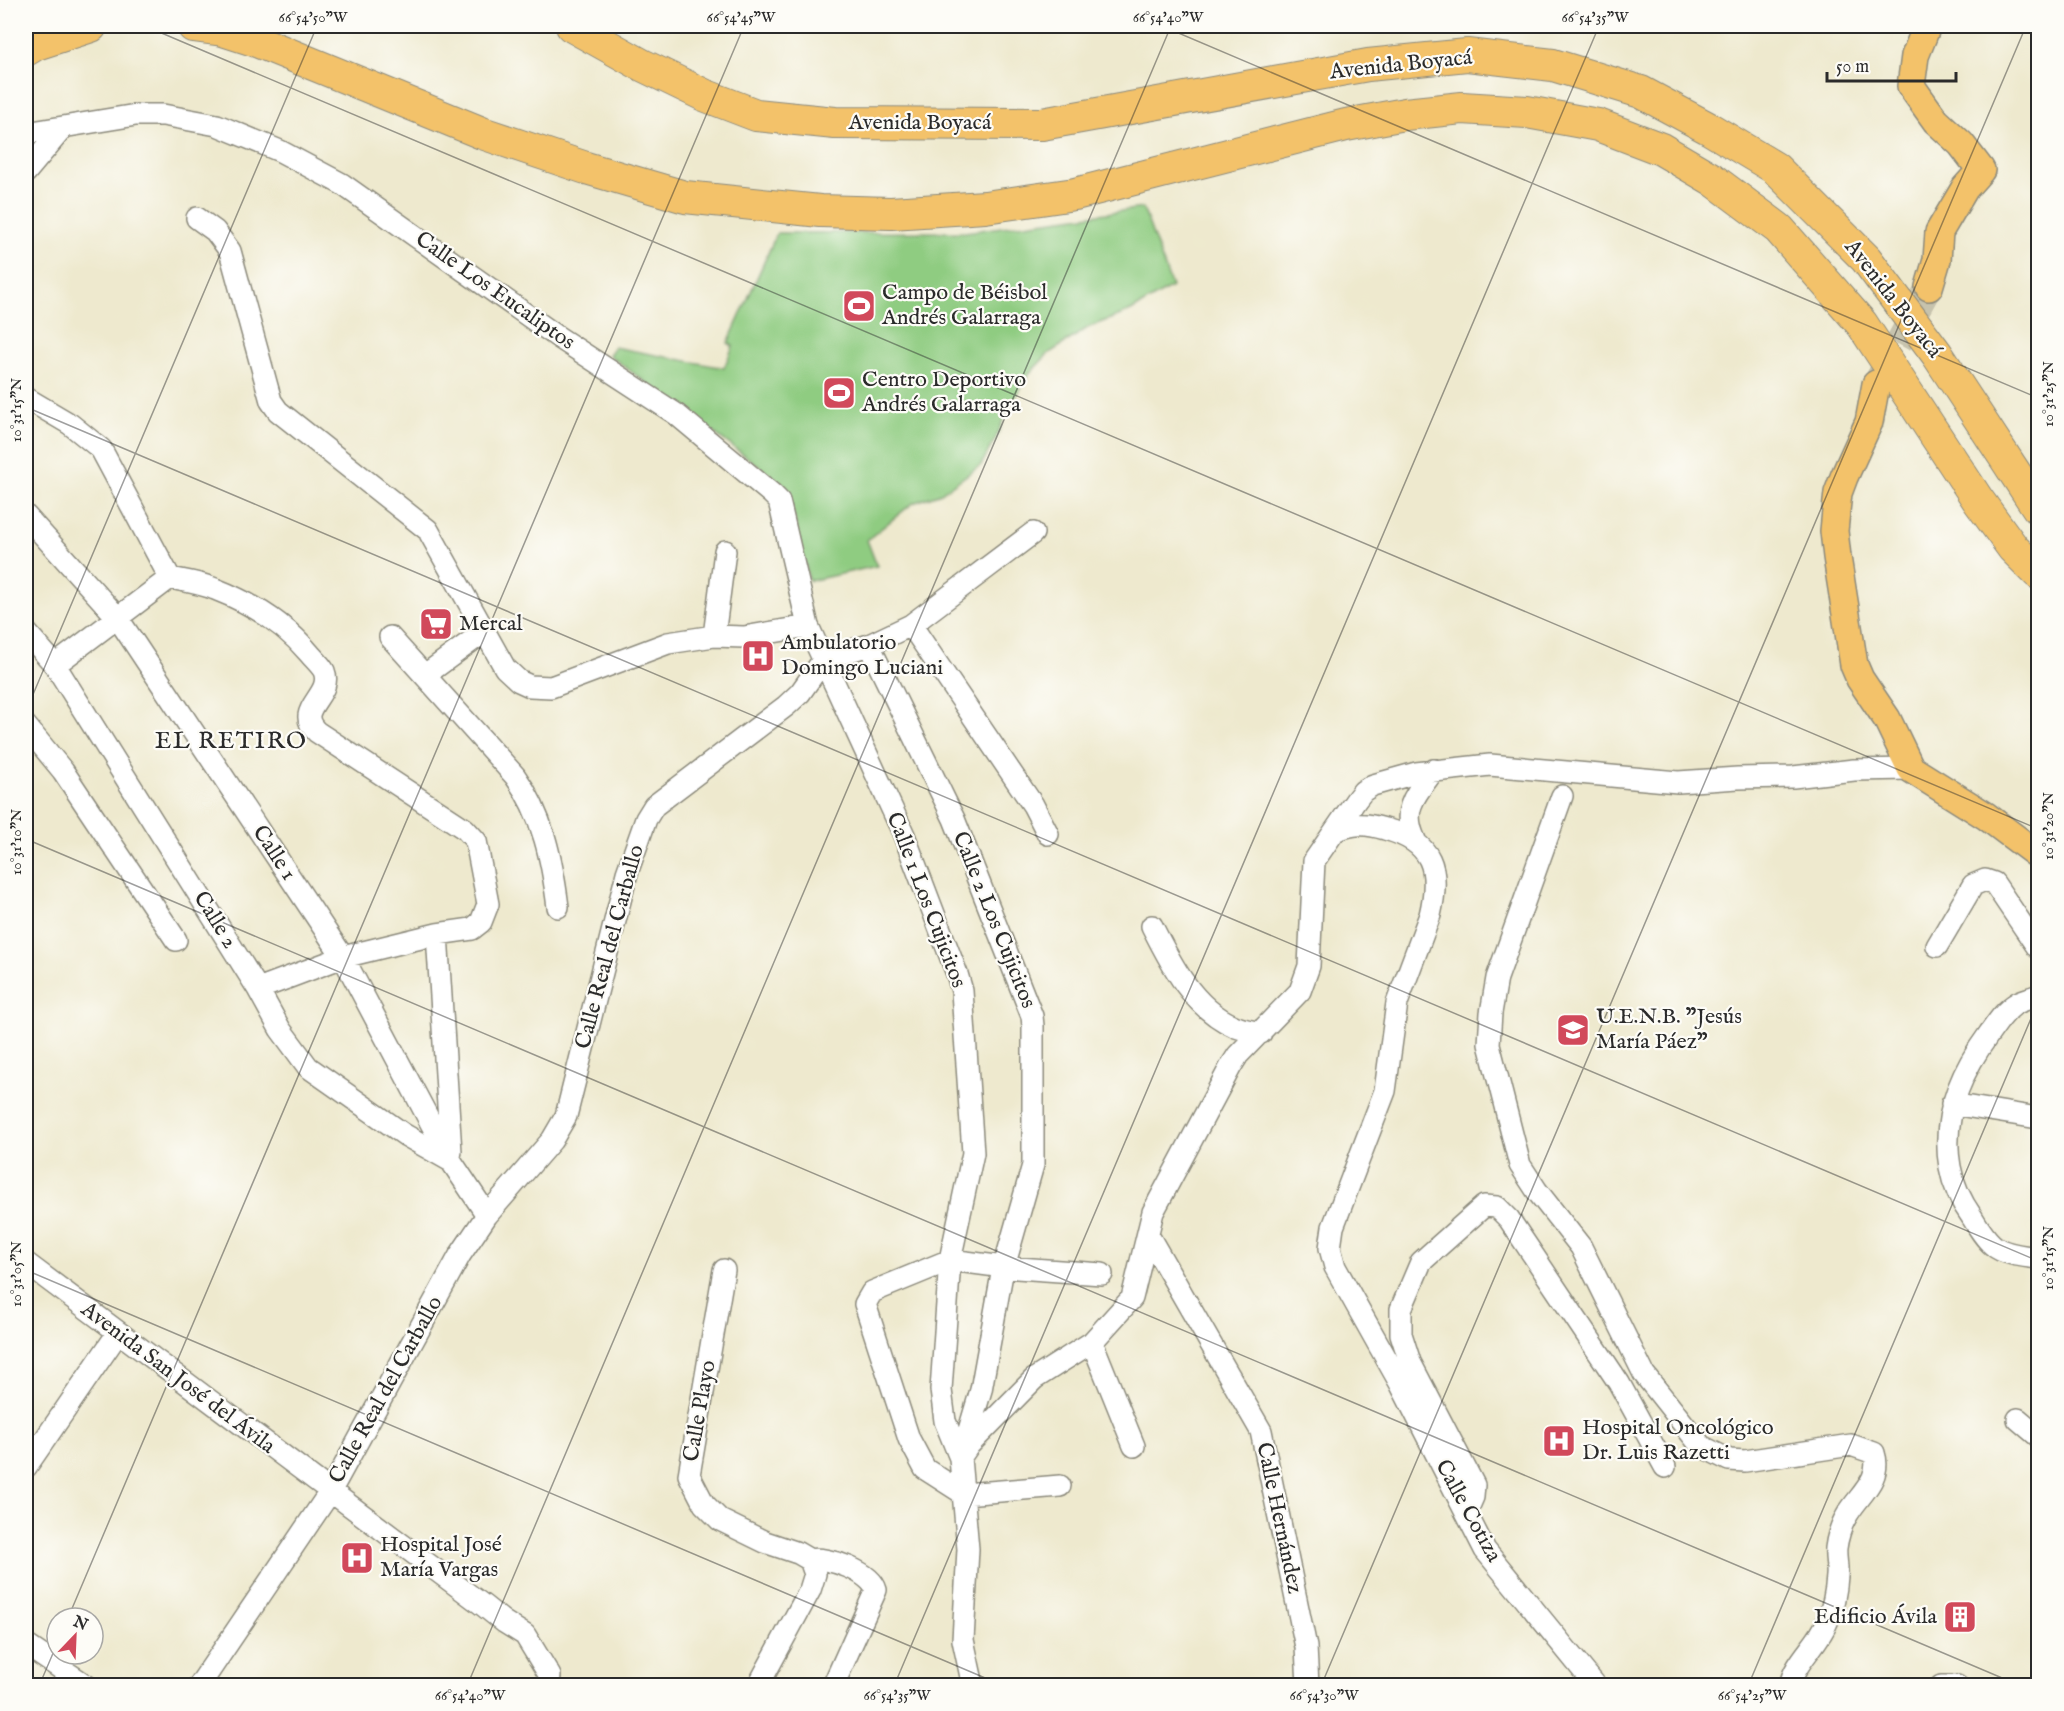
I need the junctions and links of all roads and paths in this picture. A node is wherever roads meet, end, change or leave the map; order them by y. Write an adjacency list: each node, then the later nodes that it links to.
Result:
1 (91, 26): 5 (highway)
2 (193, 26): 17 (highway, Avenida Boyacá)
3 (572, 26): 13 (highway, Avenida Boyacá)
4 (1927, 26): 10 (main road)
5 (26, 50)
6 (62, 129): 7 (street, Calle Los Eucaliptos); 8 (street); 21 (street, Calle Los Eucaliptos)
7 (26, 133)
8 (26, 172)
9 (196, 218): 22 (street)
10 (1929, 287)
11 (1876, 384): 31 (main road)
12 (26, 398): 18 (street)
13 (2038, 508)
14 (26, 516): 19 (street, Calle 1)
15 (1034, 533): 20 (street)
16 (725, 551): 24 (street)
17 (2038, 573)
18 (170, 578): 19 (street); 40 (street)
19 (117, 617): 28 (street); 44 (street, Calle 1)
20 (911, 624): 26 (street); 35 (street)
21 (808, 626): 24 (street); 27 (street, Calle Los Eucaliptos)
22 (485, 631): 24 (street); 29 (street)
23 (26, 632): 28 (street, Calle 2)
24 (714, 636)
25 (390, 637): 29 (street)
26 (869, 645): 27 (street); 56 (street, Calle 2 Los Cujicitos)
27 (824, 659): 51 (street, Calle Real del Carballo); 54 (street, Calle 1 Los Cujicitos)
28 (56, 664): 45 (street, Calle 2)
29 (425, 675): 38 (street)
30 (26, 726): 41 (street)
31 (1911, 769): 32 (street); 37 (main road)
32 (1434, 770): 34 (street); 36 (street)
33 (1562, 796): 81 (street)
34 (1335, 831): 36 (street); 47 (street)
35 (1048, 834)
36 (1415, 840): 70 (street, Calle Cotiza)
37 (2038, 855)
38 (558, 908)
39 (1152, 926): 47 (street)
40 (438, 934): 44 (street); 50 (street)
41 (176, 940)
42 (1937, 946): 43 (street)
43 (2038, 948)
44 (343, 957): 45 (street); 50 (street, Calle 1)
45 (258, 989): 50 (street, Calle 2)
46 (2038, 995): 48 (street)
47 (1262, 1033): 52 (street)
48 (1952, 1104): 49 (street); 53 (street)
49 (2038, 1118)
50 (451, 1161): 51 (street, Calle 1)
51 (487, 1215): 68 (street, Calle Real del Carballo)
52 (1148, 1235): 60 (street); 79 (street, Calle Hernández)
53 (2038, 1258)
54 (950, 1260): 56 (street); 64 (street, Calle 1 Los Cujicitos); 69 (street)
55 (26, 1263): 59 (street, Avenida San José del Ávila)
56 (1004, 1266): 58 (street); 64 (street, Calle 2 Los Cujicitos)
57 (724, 1270): 71 (street, Calle Playo)
58 (1102, 1274)
59 (118, 1333): 65 (street); 68 (street, Avenida San José del Ávila)
60 (1092, 1342): 63 (street); 64 (street)
61 (2018, 1419): 62 (street)
62 (2038, 1436)
63 (1134, 1446)
64 (960, 1458): 69 (street)
65 (26, 1467)
66 (1665, 1467): 70 (street)
67 (1060, 1486): 69 (street)
68 (330, 1492): 74 (street, Calle Real del Carballo); 75 (street, Avenida San José del Ávila)
69 (964, 1494): 78 (street)
70 (1466, 1513): 80 (street, Calle Cotiza)
71 (810, 1560): 76 (street); 77 (street, Calle Playo)
72 (26, 1645): 73 (street)
73 (87, 1686)
74 (199, 1686)
75 (549, 1686)
76 (758, 1686)
77 (832, 1686)
78 (973, 1686)
79 (1308, 1686)
80 (1596, 1686)
81 (1790, 1686)
82 (1941, 1686): 83 (street)
83 (1957, 1686)

